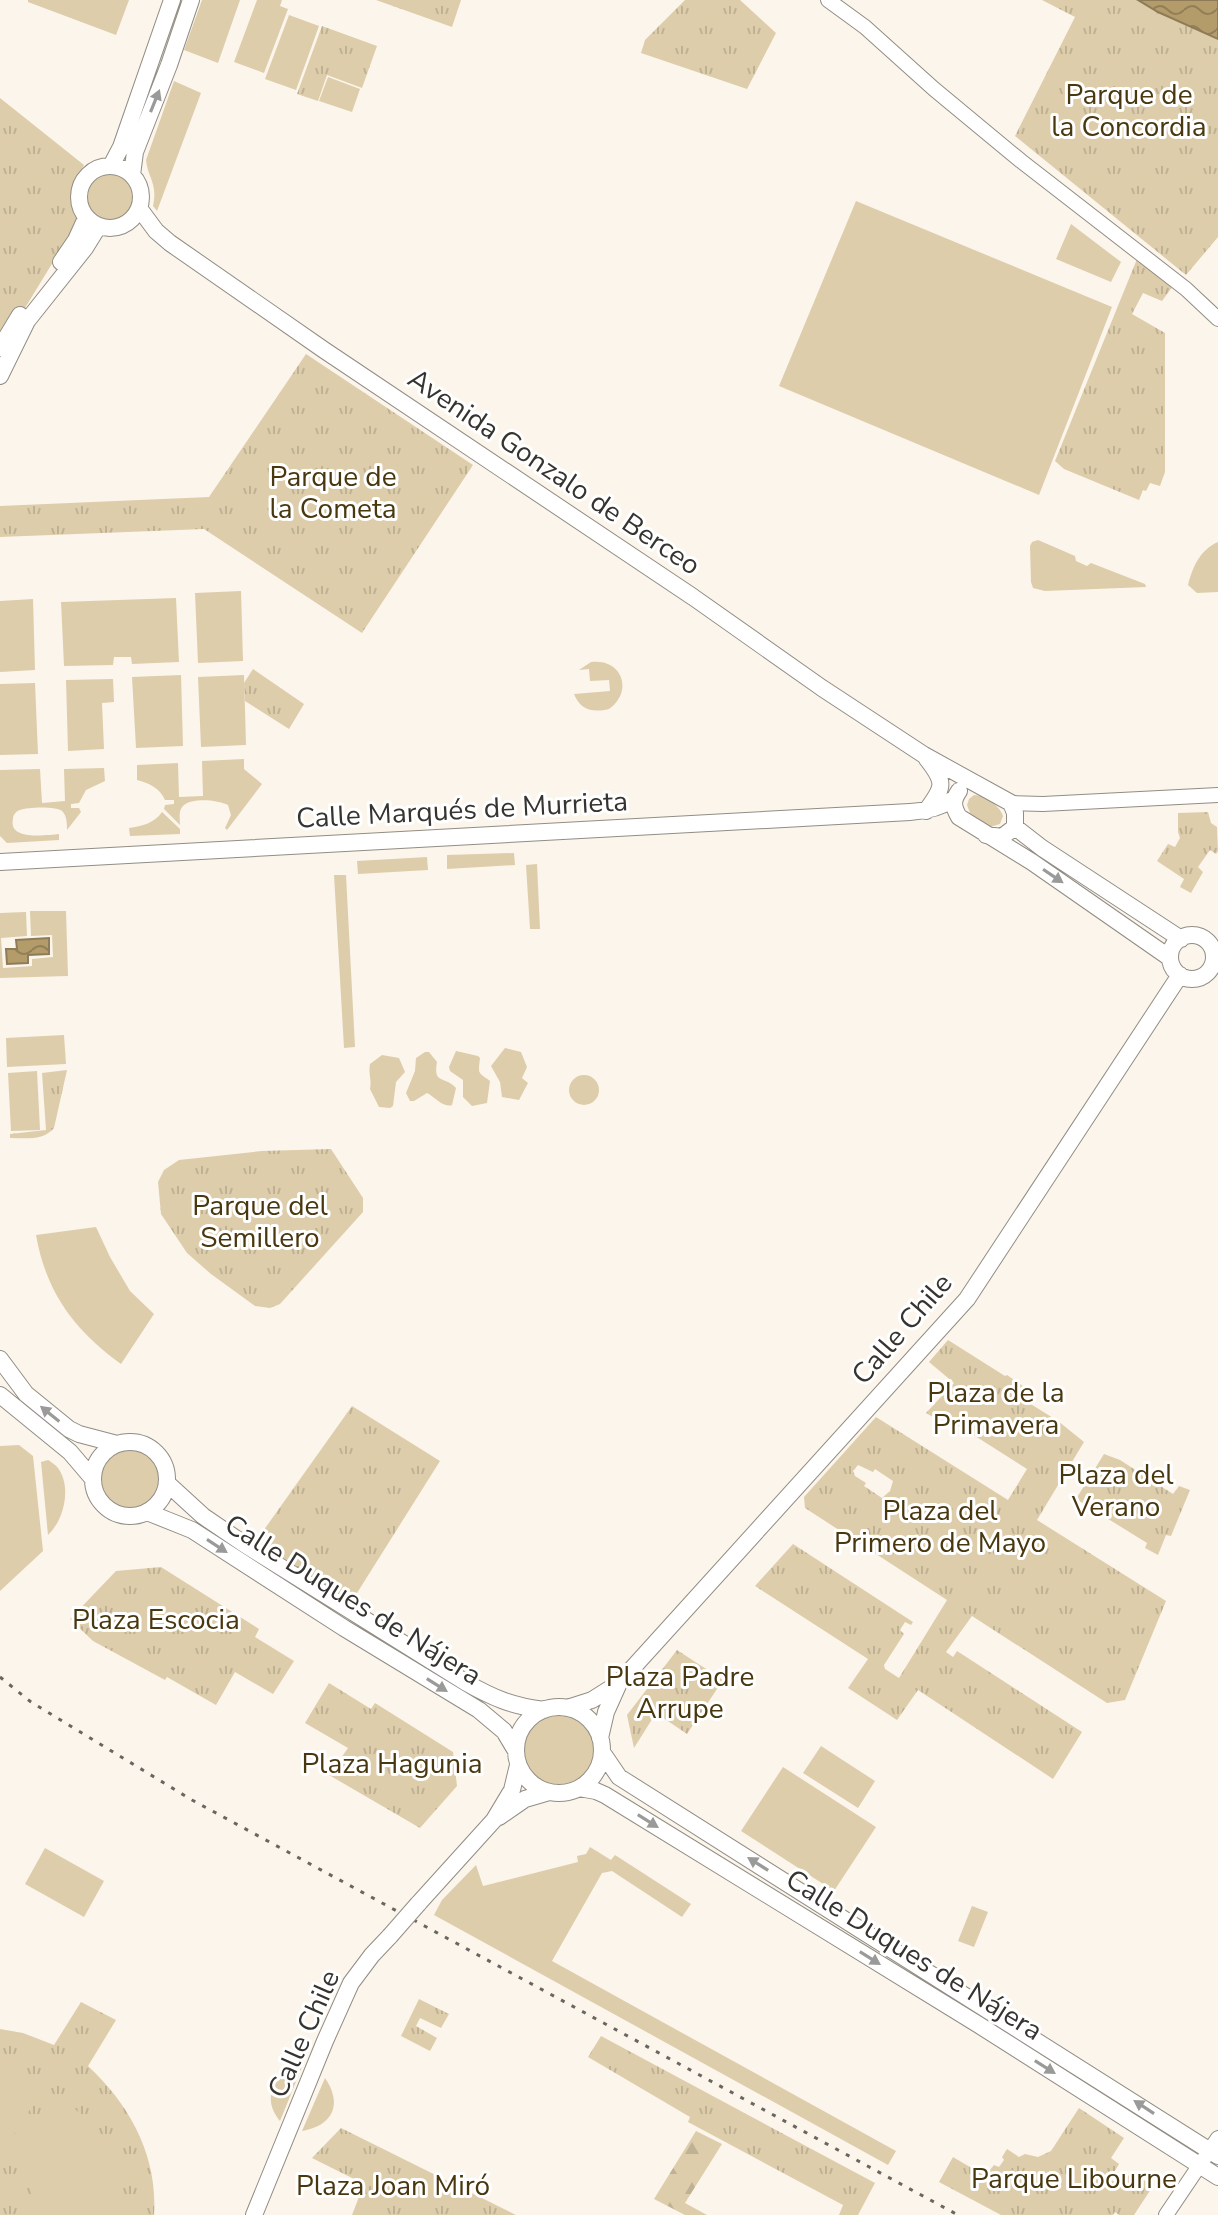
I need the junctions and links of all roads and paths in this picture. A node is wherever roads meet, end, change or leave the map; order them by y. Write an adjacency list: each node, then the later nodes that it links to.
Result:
1 (172, 0): 6 (main road)
2 (191, 0): 7 (main road, one-way to 2)
3 (828, 0): 5 (main road)
4 (844, 0): 5 (main road)
5 (865, 27): 12 (main road)
6 (111, 166): 7 (main road); 9 (main road)
7 (132, 175): 8 (main road)
8 (139, 208): 10 (main road); 11 (main road, Avenida Gonzalo de Berceo)
9 (92, 223): 10 (main road); 13 (main road); 14 (main road)
10 (124, 225): 11 (main road, Avenida Gonzalo de Berceo)
11 (156, 231): 15 (main road, Avenida Gonzalo de Berceo)
12 (1218, 319)
13 (0, 348)
14 (0, 376)
15 (924, 755): 16 (main road, Avenida Gonzalo de Berceo); 18 (main road, Avenida Gonzalo de Berceo); 21 (main road)
16 (975, 784): 18 (main road); 19 (main road)
17 (1218, 795): 20 (main road)
18 (956, 796): 21 (main road, Calle Marqués de Murrieta); 22 (main road)
19 (1011, 803): 20 (main road); 23 (main road)
20 (1043, 804): 23 (main road)
21 (926, 811): 22 (main road, Calle Marqués de Murrieta); 25 (main road, Calle Marqués de Murrieta)
22 (966, 823): 24 (main road)
23 (1016, 824): 24 (main road); 26 (main road)
24 (986, 835): 27 (main road, one-way to 27)
25 (0, 862)
26 (1181, 939): 27 (main road); 28 (main road)
27 (1170, 958): 29 (main road)
28 (1216, 958): 30 (main road)
29 (1180, 975): 30 (main road); 37 (main road, Calle Chile)
30 (1212, 977)
31 (0, 1359): 33 (main road, one-way to 31)
32 (0, 1395): 34 (main road)
33 (117, 1444): 34 (main road); 35 (main road)
34 (93, 1479): 36 (main road)
35 (168, 1484): 36 (main road); 39 (main road, Calle Duques de Nájera)
36 (147, 1512): 41 (main road, Calle Duques de Nájera, one-way to 41)
37 (619, 1683): 38 (main road, Calle Chile); 40 (main road, Calle Chile)
38 (567, 1708): 39 (main road); 40 (main road)
39 (544, 1710): 41 (main road)
40 (601, 1745): 42 (main road); 45 (main road, Calle Duques de Nájera, one-way to 40)
41 (517, 1758): 43 (main road); 44 (main road, Calle Chile)
42 (579, 1788): 43 (main road); 46 (main road, Calle Duques de Nájera, one-way to 46)
43 (549, 1792): 44 (main road, Calle Chile)
44 (494, 1820): 48 (main road, Calle Chile, bridge)
45 (1215, 2148): 46 (main road)
46 (1200, 2165): 47 (main road, Calle Duques de Nájera); 49 (main road); 50 (main road)
47 (1218, 2177)
48 (254, 2215)
49 (1166, 2215)
50 (1176, 2215)

